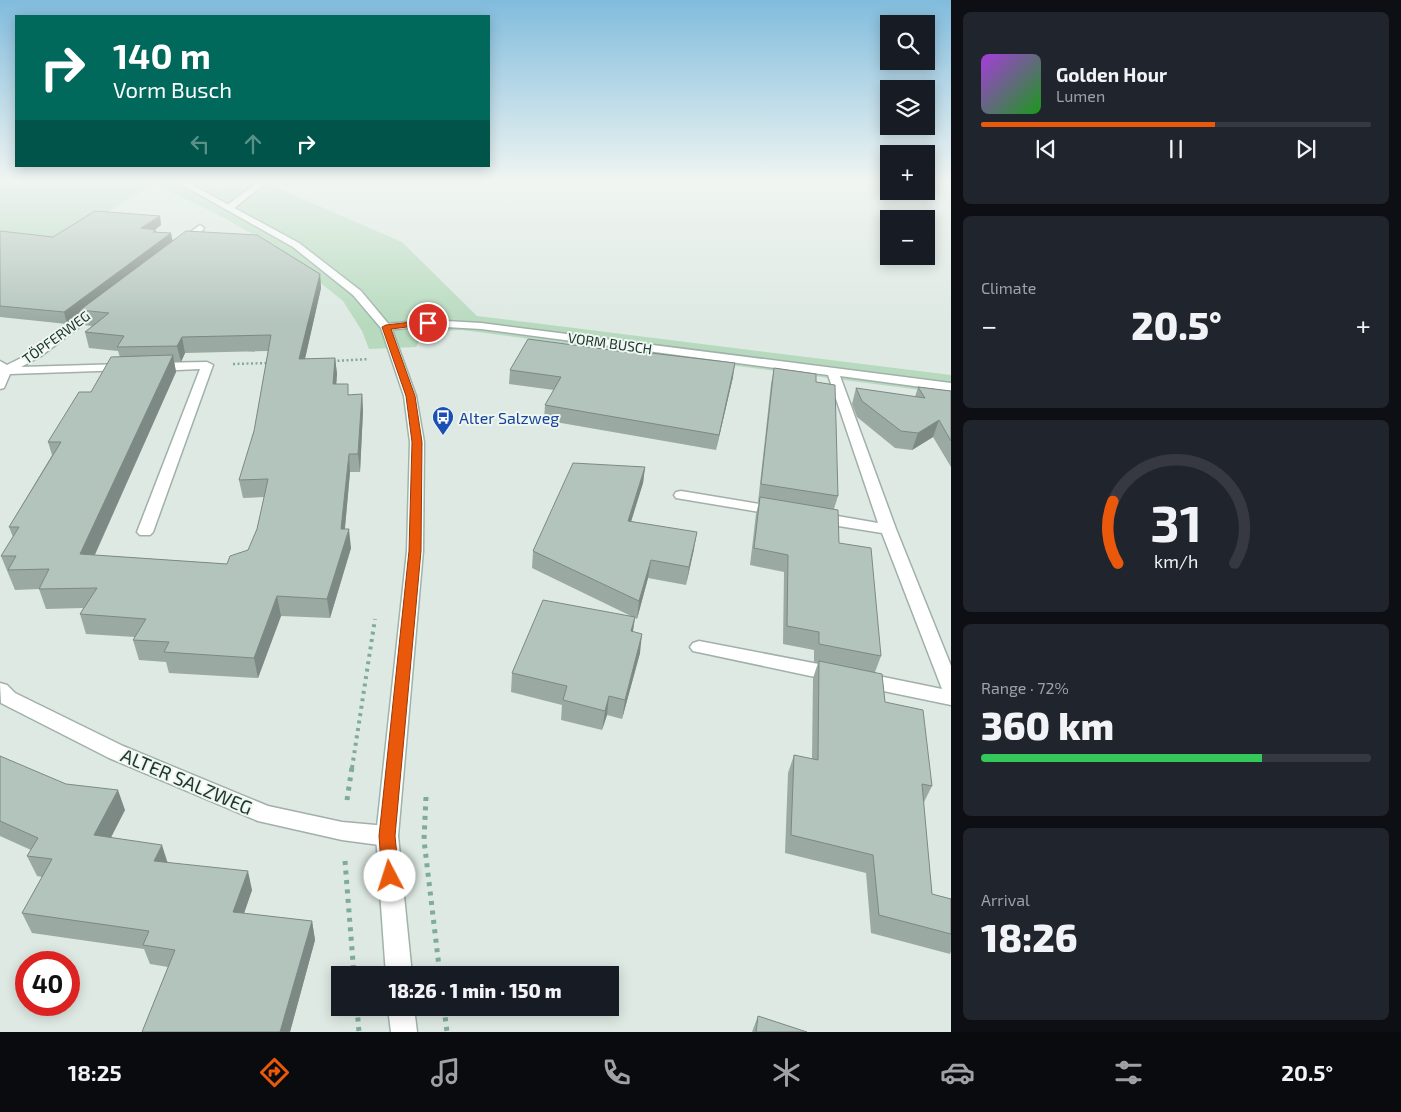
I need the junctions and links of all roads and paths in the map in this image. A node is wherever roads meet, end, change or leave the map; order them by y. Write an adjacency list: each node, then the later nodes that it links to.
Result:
1 (200, 228): 3 (street)
2 (266, 228): 5 (street)
3 (171, 250)
4 (105, 302): 10 (street, TÖPFERWEG)
5 (386, 327): 6 (street); 11 (street, VORM BUSCH)
6 (398, 359): 7 (path); 25 (street)
7 (331, 361)
8 (274, 363): 9 (path)
9 (207, 366): 10 (street); 18 (street)
10 (3, 368): 12 (street)
11 (833, 373): 13 (street, VORM BUSCH); 17 (street)
12 (0, 385)
13 (951, 387)
14 (681, 495): 15 (street)
15 (789, 513)
16 (809, 516): 17 (street)
17 (888, 529): 21 (street)
18 (144, 532)
19 (376, 609): 24 (path)
20 (699, 647): 23 (street)
21 (951, 689)
22 (0, 690): 24 (street, ALTER SALZWEG)
23 (951, 698)
24 (342, 831): 25 (street, ALTER SALZWEG); 26 (path)
25 (387, 836): 27 (street)
26 (353, 966)
27 (398, 966)
28 (358, 1016): 31 (path)
29 (402, 1016): 32 (street)
30 (445, 1016): 33 (path)
31 (359, 1032)
32 (404, 1032)
33 (447, 1032)

